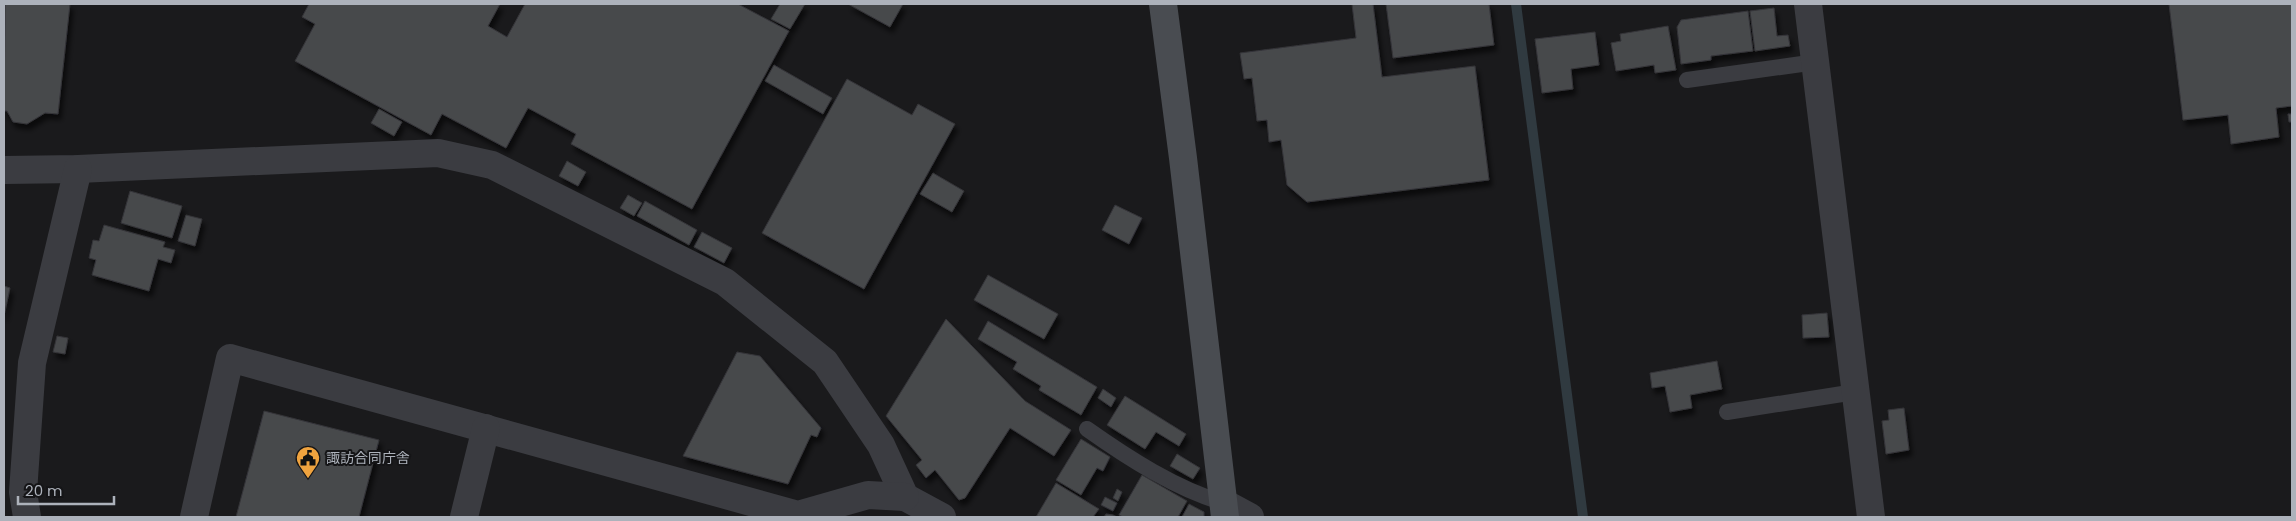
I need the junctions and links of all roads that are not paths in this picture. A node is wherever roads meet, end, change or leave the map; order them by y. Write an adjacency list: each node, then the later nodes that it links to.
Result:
1 (1162, 4): 12 (street)
2 (1808, 4): 3 (street)
3 (1816, 62): 4 (lane); 7 (street)
4 (1687, 80)
5 (78, 169): 6 (street); 11 (street); 13 (street)
6 (4, 170)
7 (1855, 392): 8 (lane); 18 (street)
8 (1727, 412)
9 (486, 428): 11 (street); 14 (street); 15 (street)
10 (1087, 429): 12 (lane)
11 (905, 498): 16 (street)
12 (1224, 510): 17 (street)
13 (27, 517)
14 (194, 517)
15 (464, 517)
16 (942, 517)
17 (1250, 517)
18 (1871, 517)

